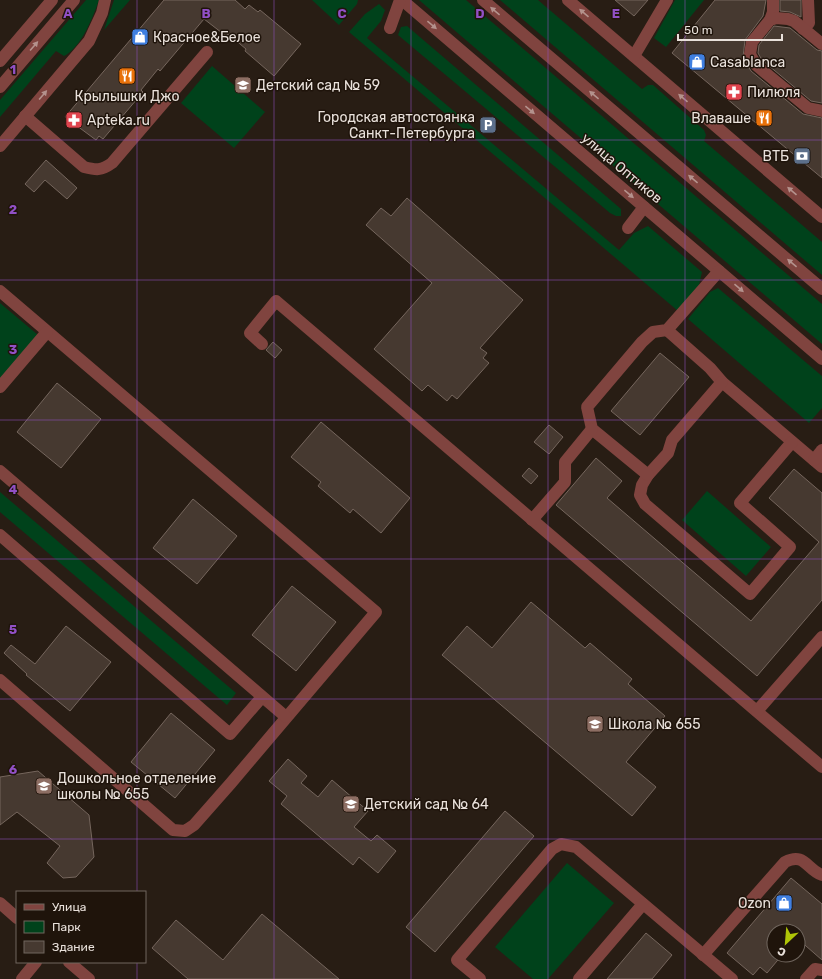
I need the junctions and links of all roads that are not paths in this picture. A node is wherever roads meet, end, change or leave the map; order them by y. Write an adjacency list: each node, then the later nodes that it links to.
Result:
1 (52, 0): 17 (street)
2 (74, 0): 18 (street, one-way to 2)
3 (105, 0): 20 (street, one-way to 3)
4 (401, 0): 12 (street); 22 (street, улица Оптиков, one-way to 22)
5 (483, 0): 26 (street, one-way to 5)
6 (568, 0): 16 (street, one-way to 6)
7 (667, 0): 16 (street)
8 (773, 0): 10 (street)
9 (808, 0): 11 (street)
10 (770, 20): 11 (street); 19 (street)
11 (806, 26): 13 (street); 14 (street)
12 (390, 28)
13 (822, 34)
14 (822, 44)
15 (207, 52): 20 (street)
16 (634, 56): 23 (street, one-way to 16)
17 (0, 61)
18 (0, 87)
19 (822, 111)
20 (25, 116): 21 (street)
21 (0, 146)
22 (644, 207): 24 (street); 25 (street, улица Оптиков)
23 (822, 217)
24 (628, 228)
25 (719, 271): 28 (street); 31 (street, улица Оптиков, one-way to 31)
26 (822, 289)
27 (0, 291): 29 (street)
28 (667, 330): 32 (street); 34 (street)
29 (47, 332): 33 (street); 46 (street)
30 (262, 344): 40 (street)
31 (822, 359)
32 (722, 382): 35 (street); 39 (street)
33 (0, 386)
34 (592, 429): 39 (street); 40 (street)
35 (792, 442): 37 (street); 39 (street)
36 (822, 450): 37 (street)
37 (818, 463)
38 (0, 471): 44 (street)
39 (648, 475)
40 (532, 520): 45 (street)
41 (0, 535): 44 (street)
42 (822, 637): 45 (street)
43 (0, 680): 46 (street)
44 (262, 697): 46 (street)
45 (758, 711): 47 (street)
46 (286, 717)
47 (822, 767)
48 (822, 875): 52 (street)
49 (0, 903): 51 (street)
50 (643, 904): 52 (street); 58 (street); 59 (street)
51 (16, 917)
52 (703, 955): 60 (street)
53 (35, 963): 56 (street)
54 (70, 963): 57 (street)
55 (822, 970): 61 (street)
56 (22, 979)
57 (89, 979)
58 (480, 979)
59 (579, 979)
60 (732, 979)
61 (806, 979)

